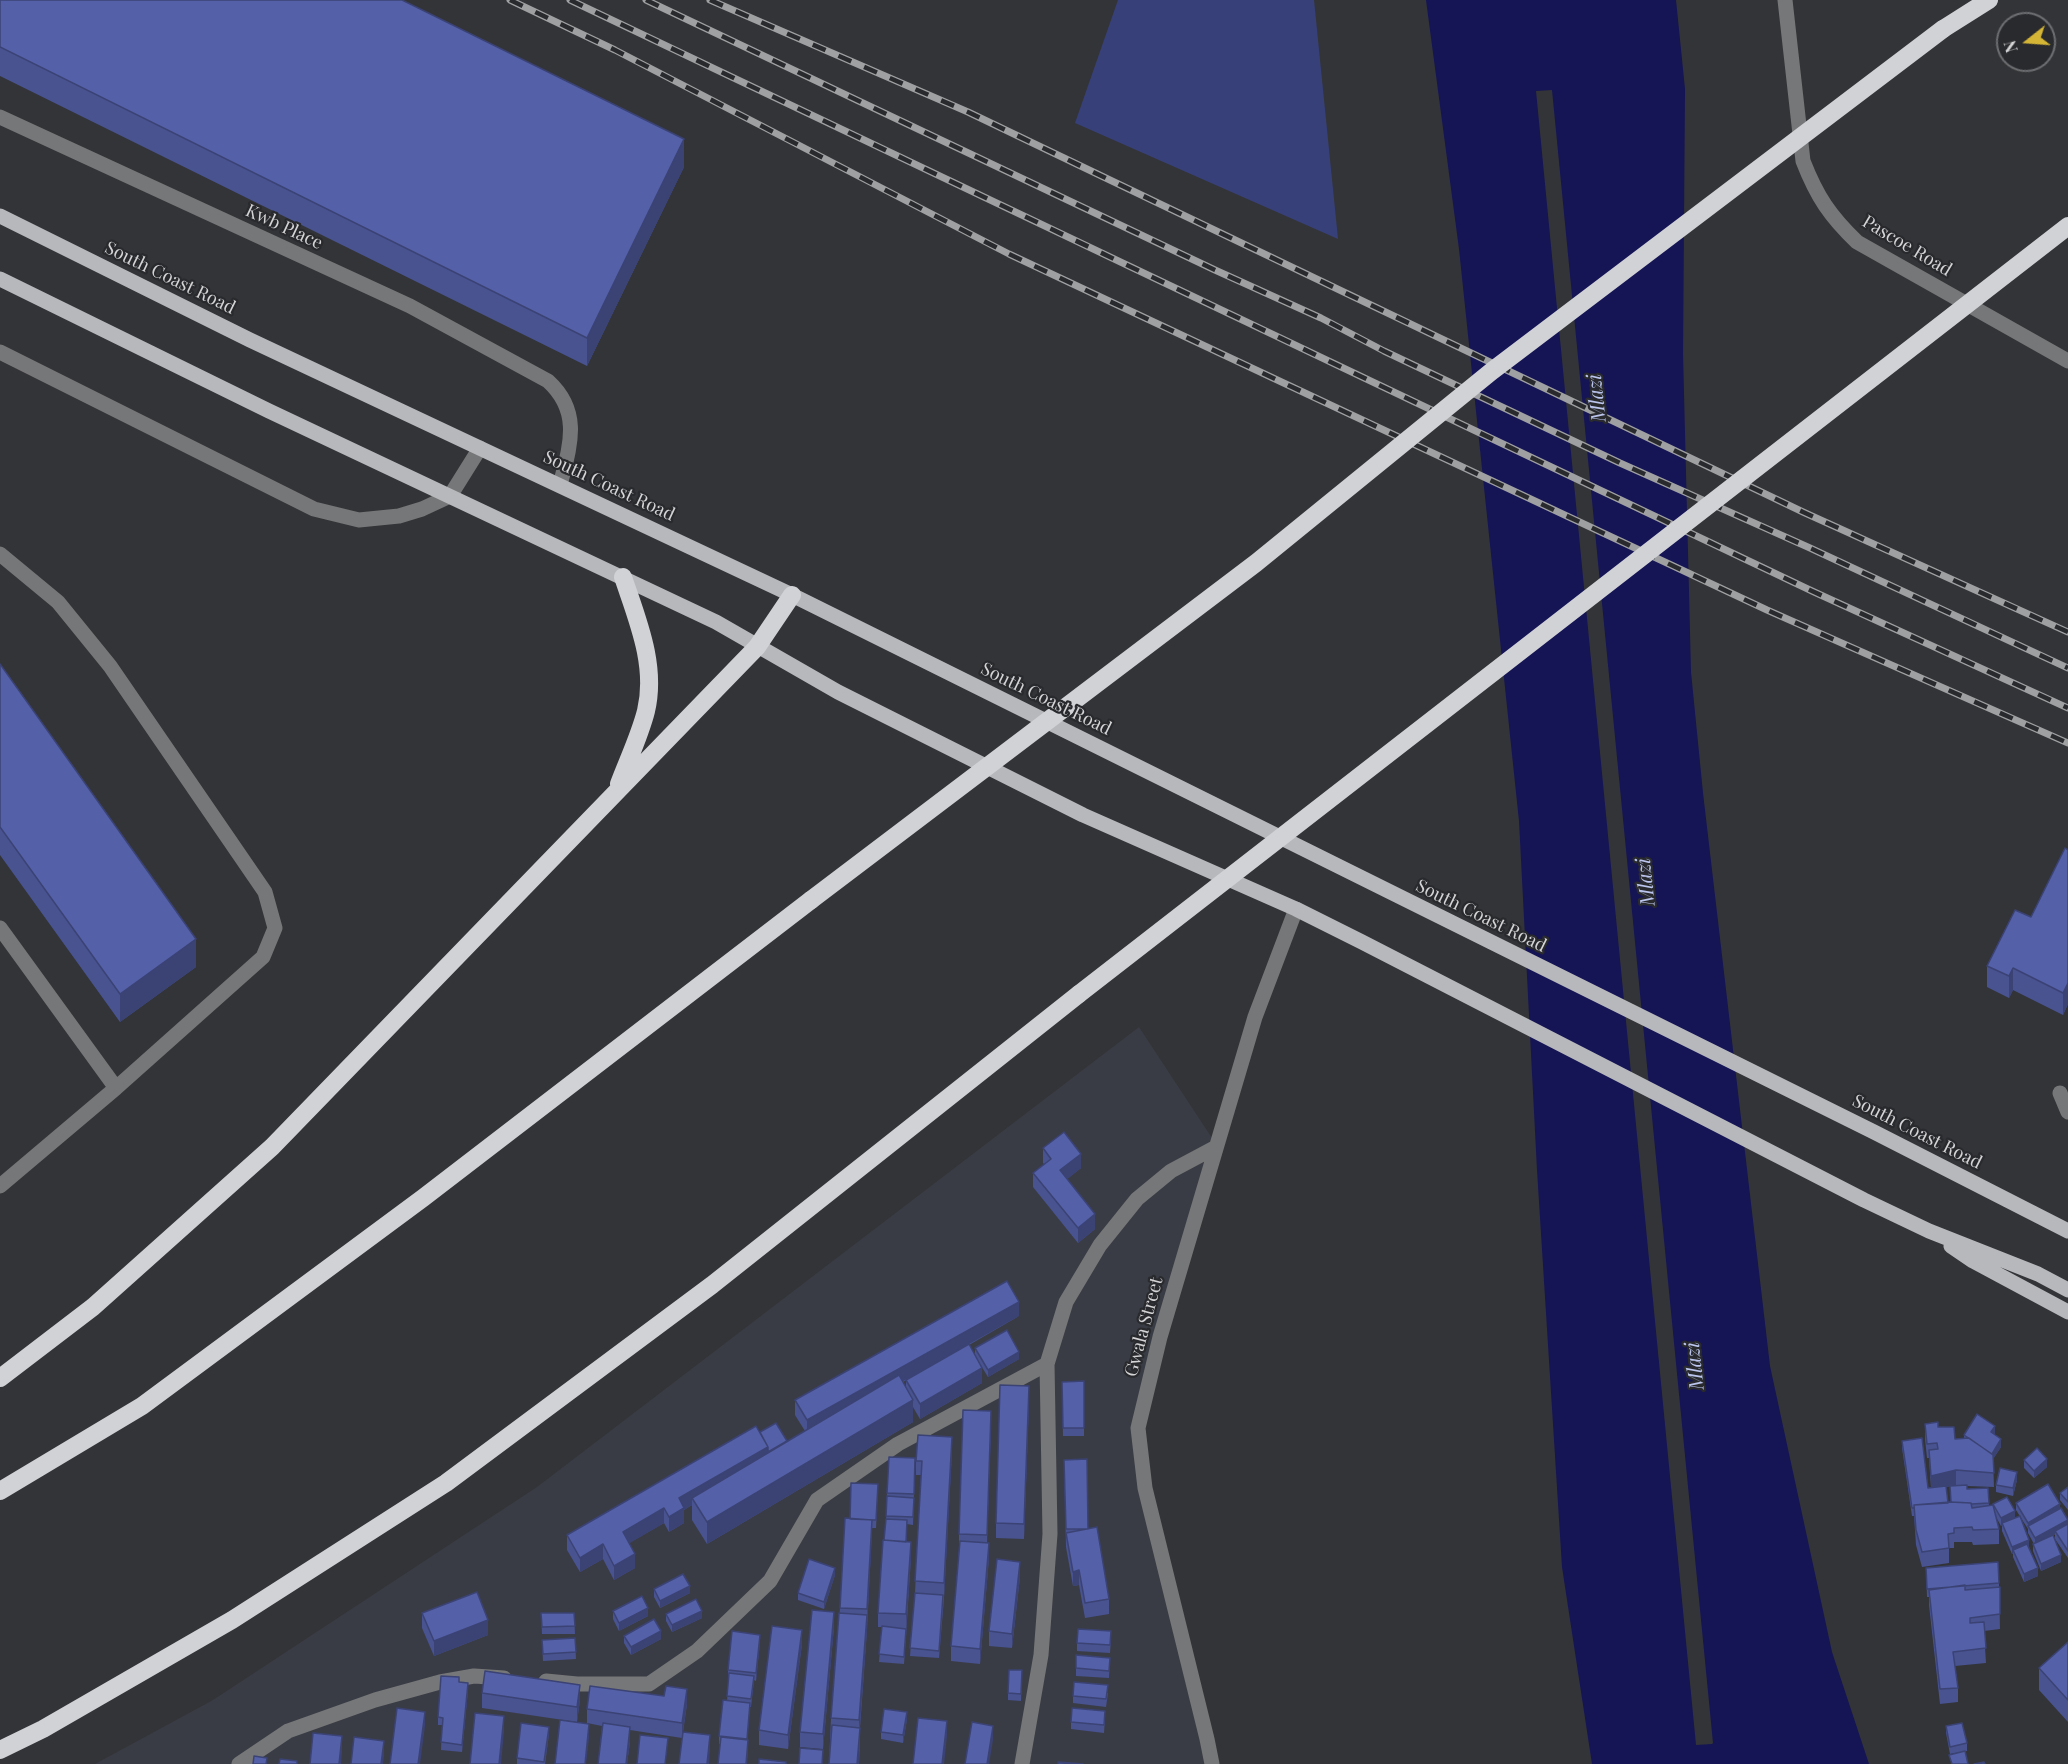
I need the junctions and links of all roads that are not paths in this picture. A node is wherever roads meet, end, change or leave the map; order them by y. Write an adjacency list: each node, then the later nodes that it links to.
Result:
1 (1785, 0): 10 (street, Pascoe Road)
2 (1968, 0): 4 (highway)
3 (1989, 0): 4 (highway)
4 (1943, 29): 32 (highway, bridge)
5 (0, 117): 12 (street, Kwb Place)
6 (0, 216): 11 (main road, South Coast Road)
7 (2068, 226): 33 (highway, bridge)
8 (0, 279): 13 (main road)
9 (0, 352): 13 (street)
10 (2068, 361)
11 (480, 448): 12 (main road, South Coast Road); 13 (street)
12 (560, 485): 16 (main road, South Coast Road)
13 (450, 496): 15 (main road)
14 (0, 554): 21 (street)
15 (623, 577): 17 (main road); 18 (highway)
16 (792, 595): 17 (highway); 27 (main road, South Coast Road)
17 (757, 647): 18 (highway); 19 (main road)
18 (617, 791): 31 (highway)
19 (1296, 909): 24 (street, Gwala Street); 26 (main road)
20 (0, 928): 21 (street)
21 (116, 1088): 25 (street)
22 (2060, 1093): 23 (street)
23 (2068, 1112)
24 (1216, 1147): 30 (street); 36 (street, Gwala Street)
25 (0, 1186)
26 (1929, 1231): 28 (main road); 29 (main road)
27 (2068, 1231)
28 (2068, 1290)
29 (2068, 1312)
30 (1047, 1364): 34 (street); 35 (street)
31 (0, 1378)
32 (0, 1491)
33 (0, 1750)
34 (239, 1764)
35 (1022, 1764)
36 (1212, 1764)

